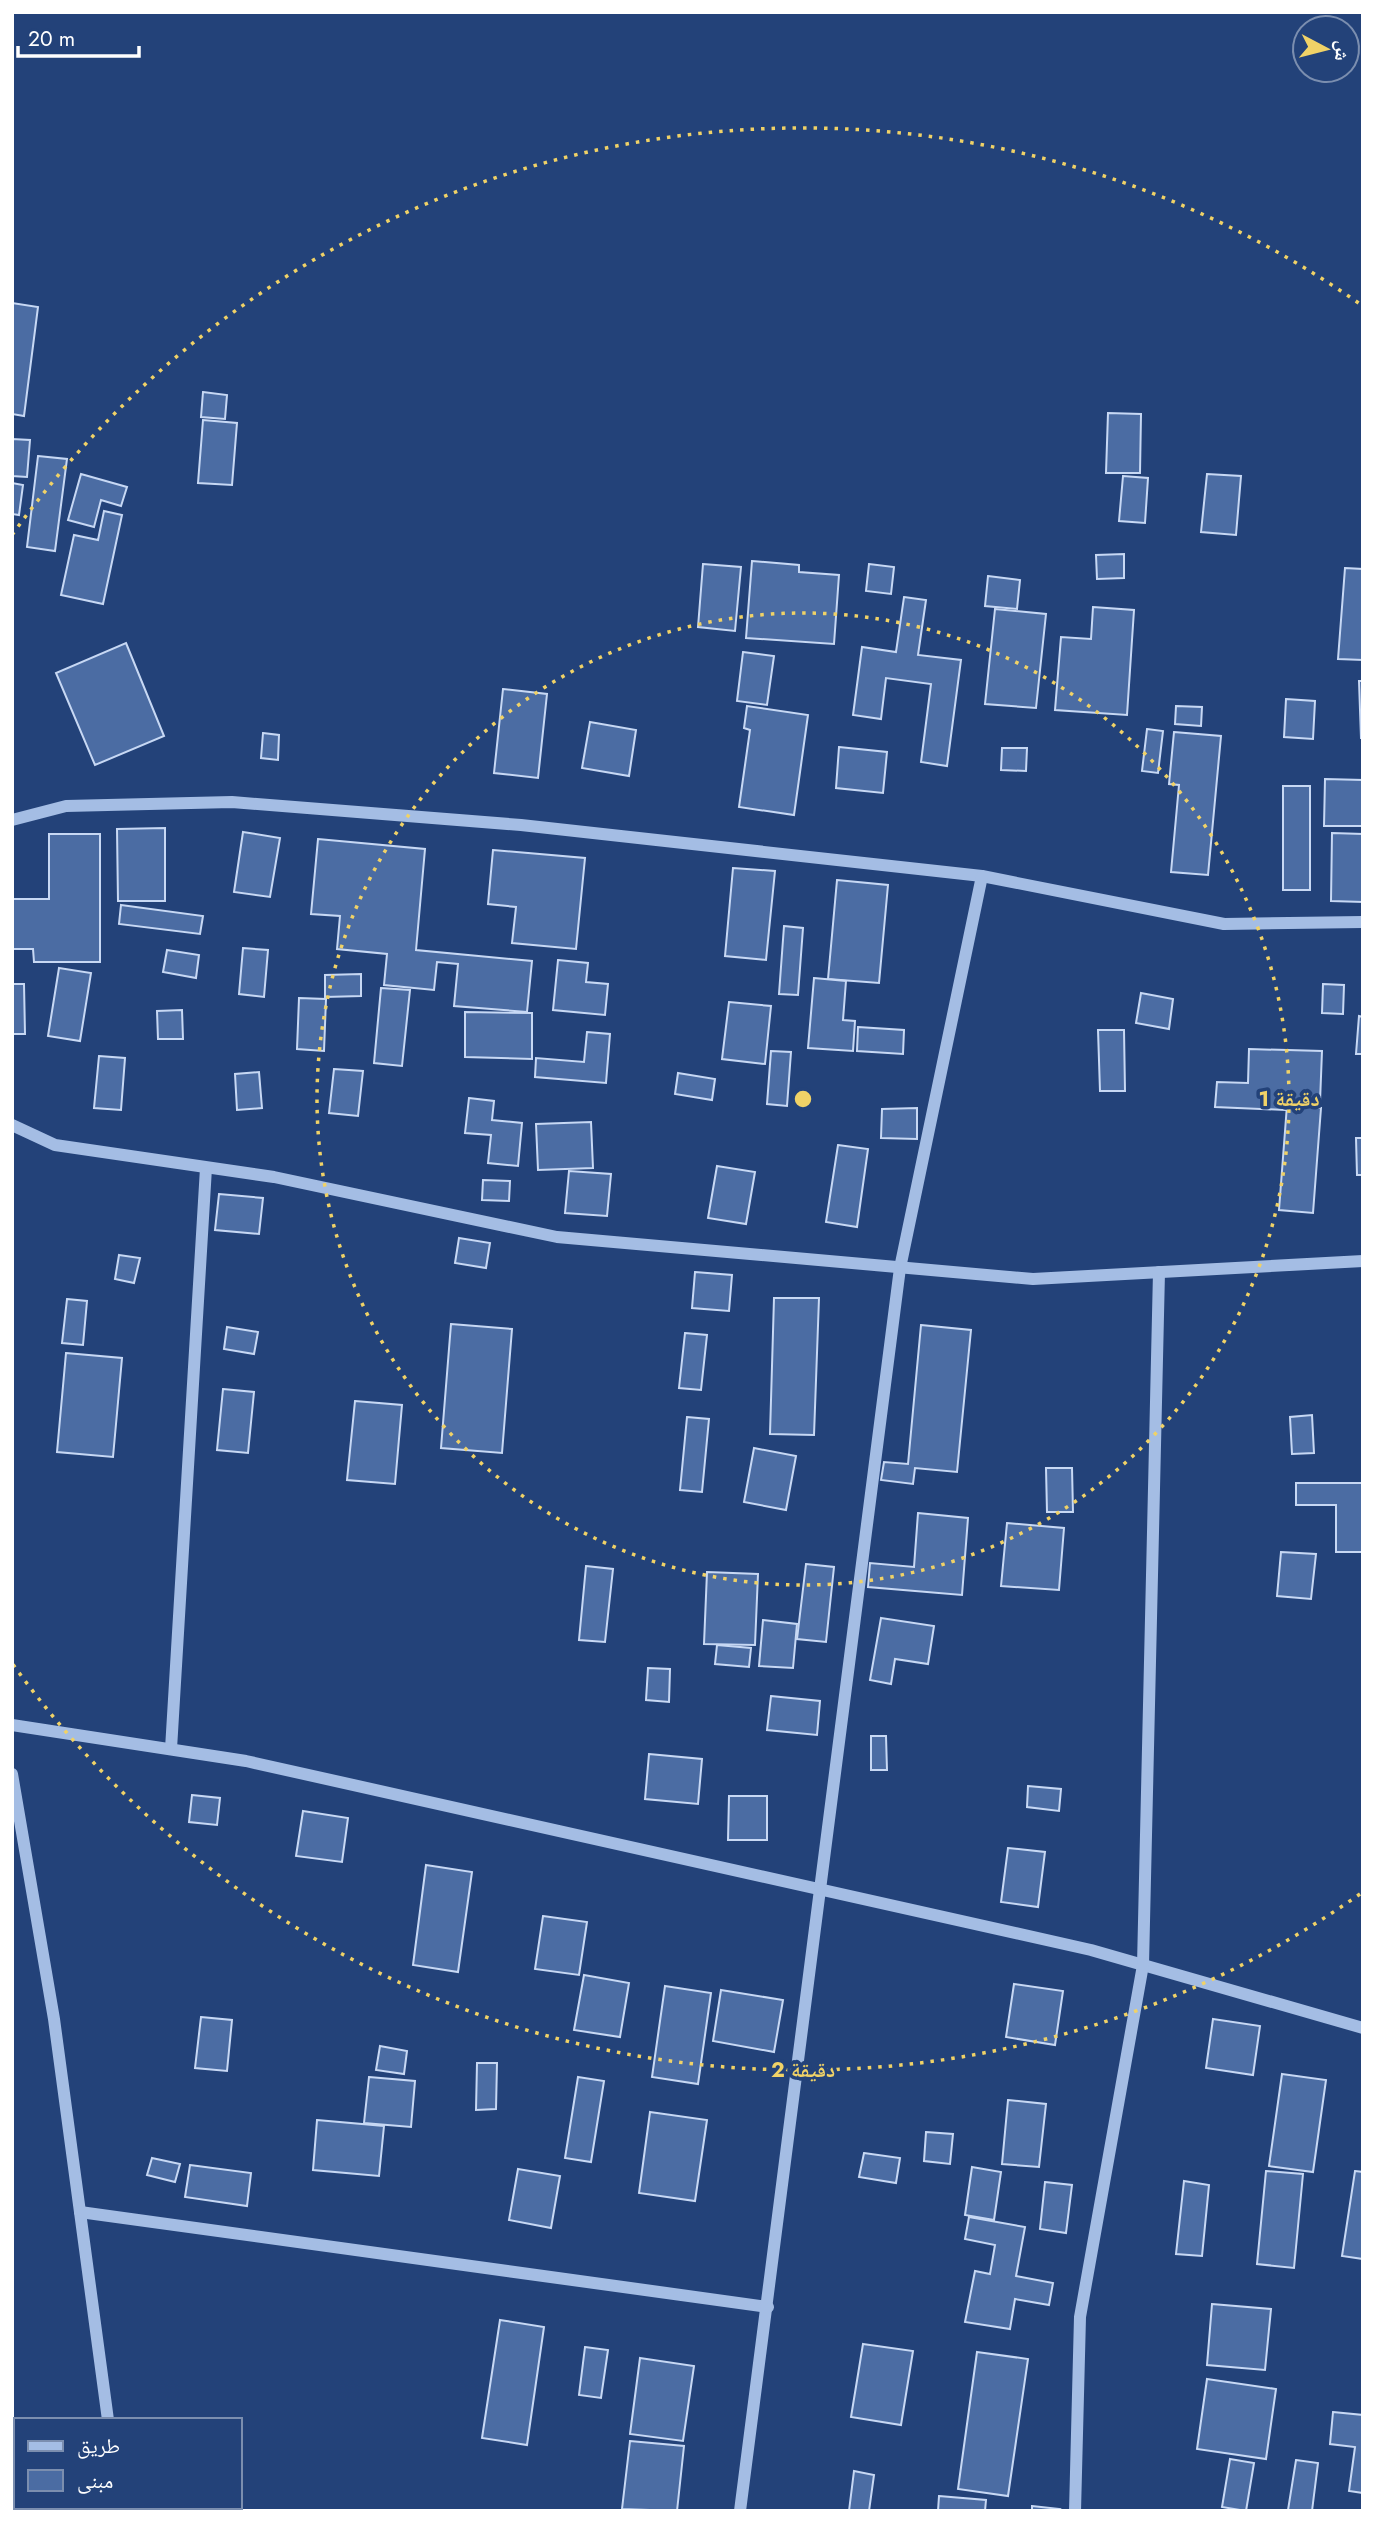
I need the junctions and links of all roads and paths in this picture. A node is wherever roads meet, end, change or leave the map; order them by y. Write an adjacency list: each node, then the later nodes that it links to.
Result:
1 (12, 820): 2 (street)
2 (982, 876): 3 (street); 7 (street)
3 (1363, 922)
4 (12, 1125): 5 (street)
5 (206, 1168): 7 (street); 10 (street)
6 (1363, 1261): 8 (street)
7 (901, 1268): 8 (street); 12 (street)
8 (1159, 1272): 13 (street)
9 (12, 1725): 10 (street)
10 (171, 1749): 12 (street)
11 (12, 1774): 15 (street)
12 (822, 1890): 13 (street); 16 (street)
13 (1143, 1965): 14 (street); 19 (street)
14 (1363, 2028)
15 (80, 2212): 16 (street); 17 (street)
16 (768, 2307): 18 (street)
17 (108, 2418)
18 (740, 2511)
19 (1075, 2511)

